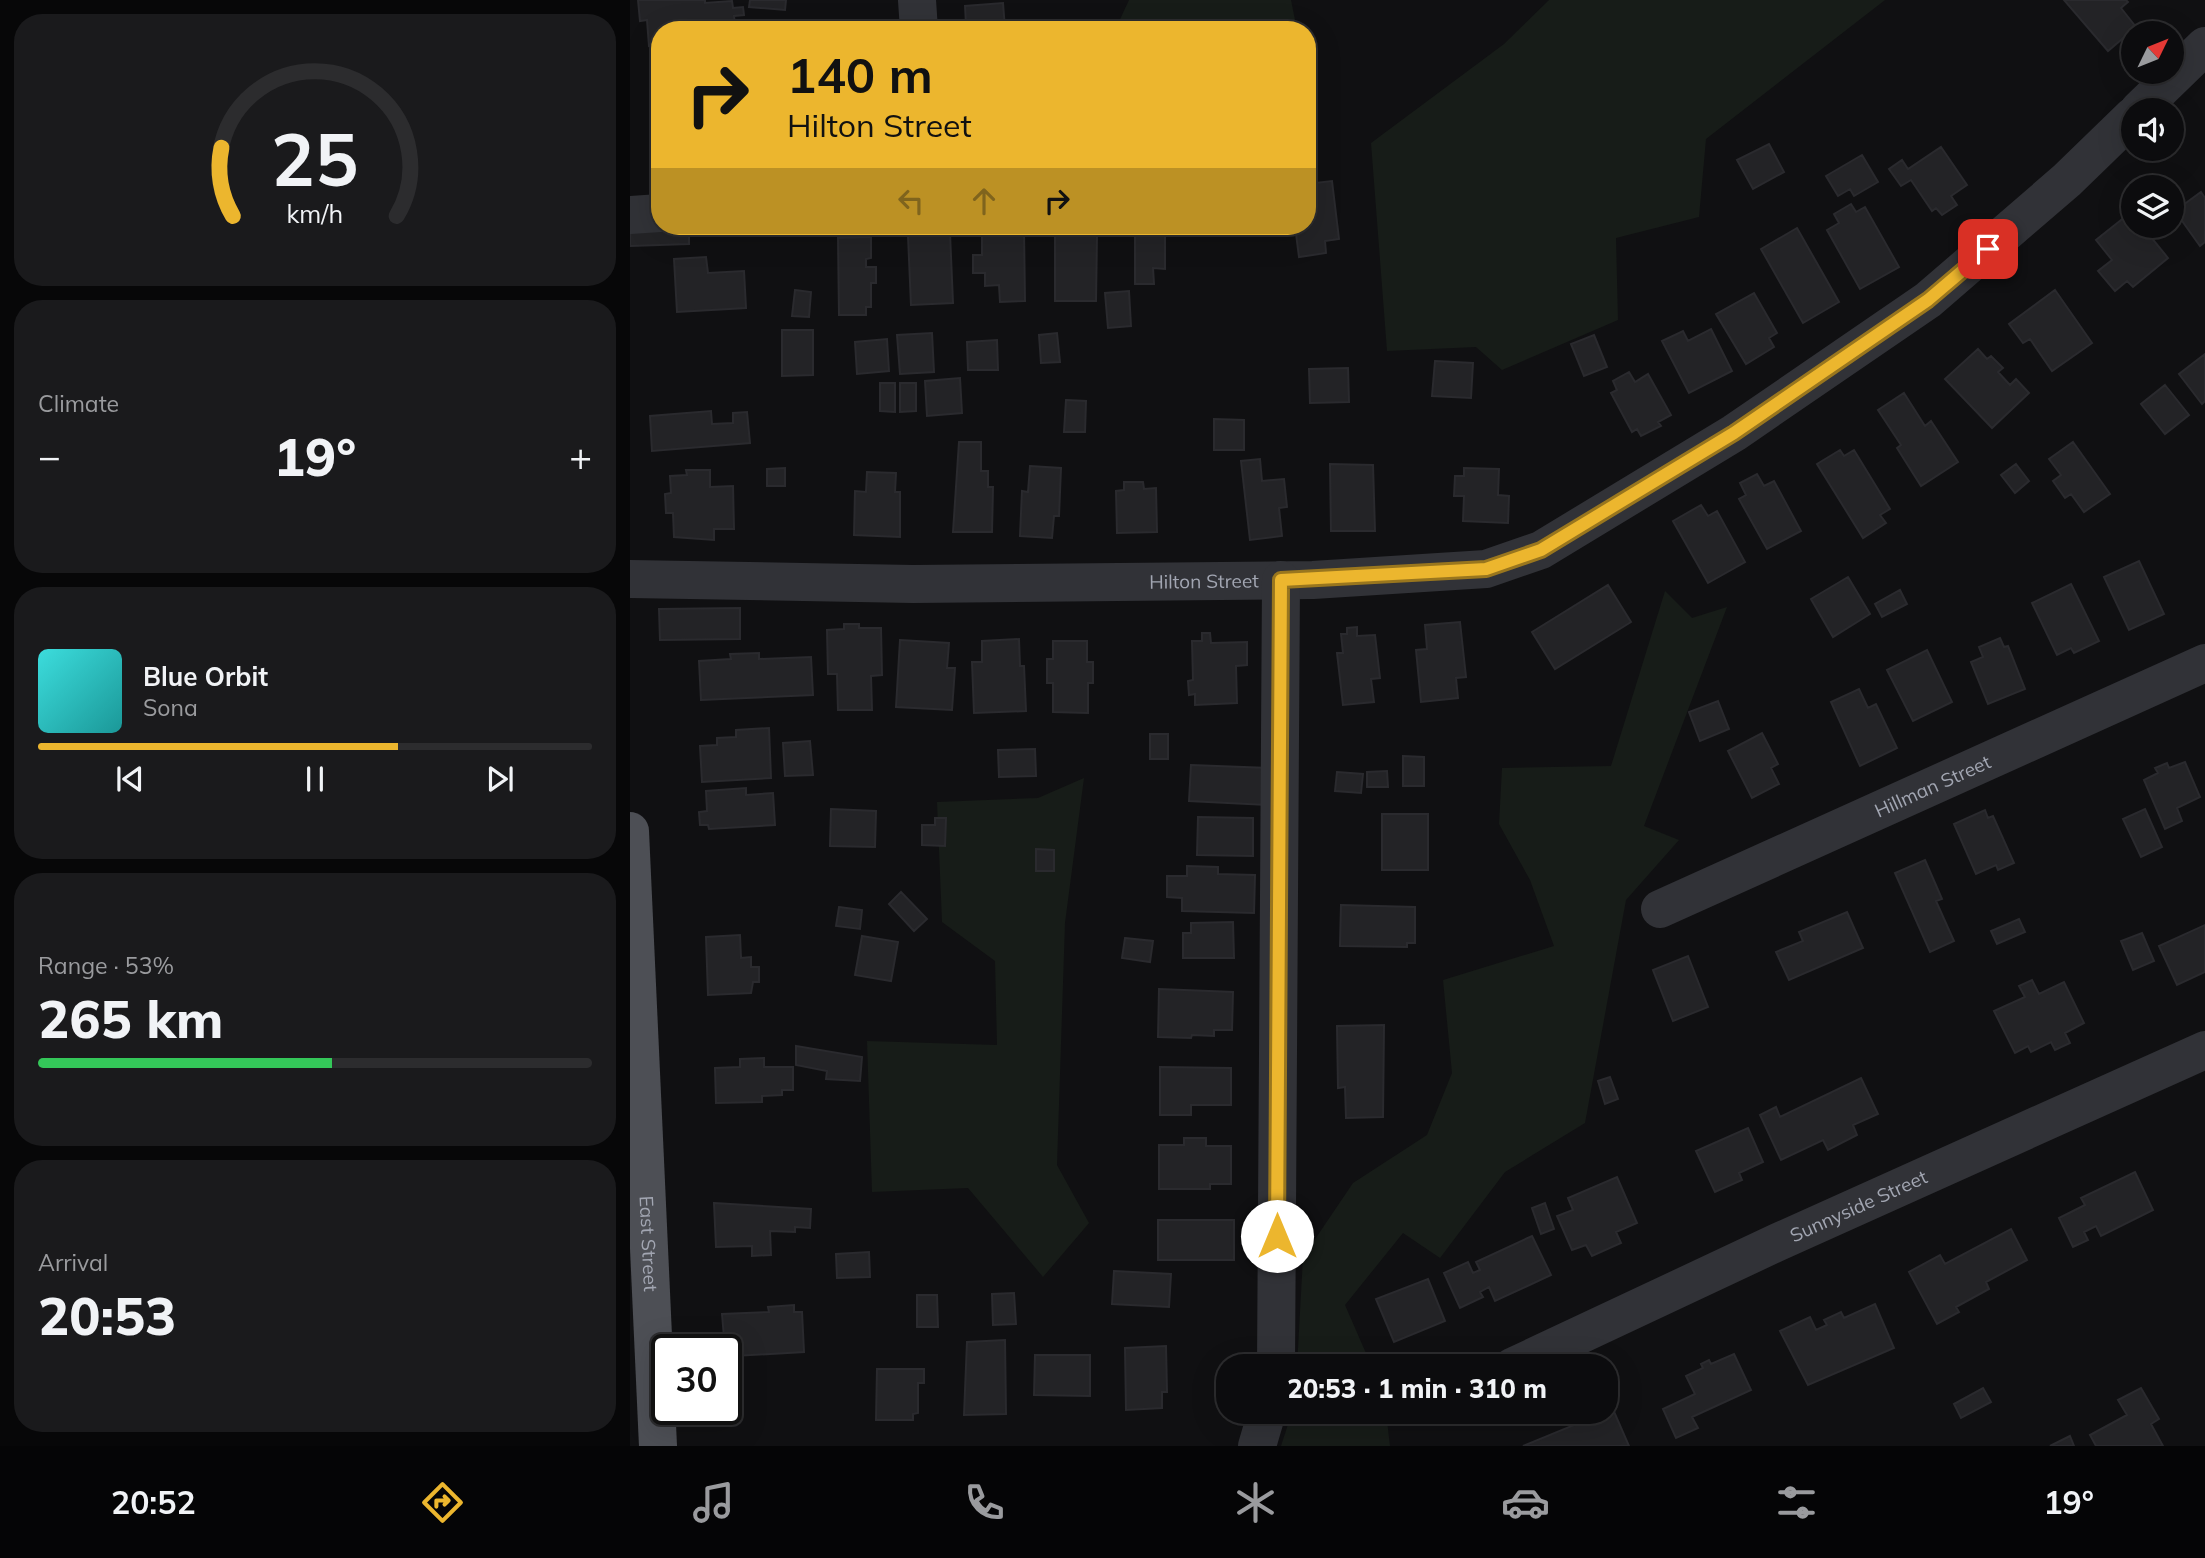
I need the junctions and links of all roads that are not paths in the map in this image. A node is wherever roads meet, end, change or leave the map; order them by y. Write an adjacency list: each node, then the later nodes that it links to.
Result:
1 (917, 0): 2 (street)
2 (918, 21)
3 (2205, 46): 4 (street)
4 (2151, 98)
5 (2121, 128): 9 (street, Hilton Street)
6 (651, 214): 7 (street)
7 (630, 215)
8 (630, 579): 9 (street, Hilton Street)
9 (1281, 580): 15 (street)
10 (2205, 663): 12 (street, Hillman Street)
11 (630, 831): 14 (main road, East Street)
12 (1660, 909)
13 (2205, 1050): 16 (street, Sunnyside Street)
14 (637, 1140): 18 (main road, East Street)
15 (1276, 1354)
16 (1540, 1354)
17 (1263, 1424): 19 (street)
18 (658, 1446)
19 (1257, 1446)

